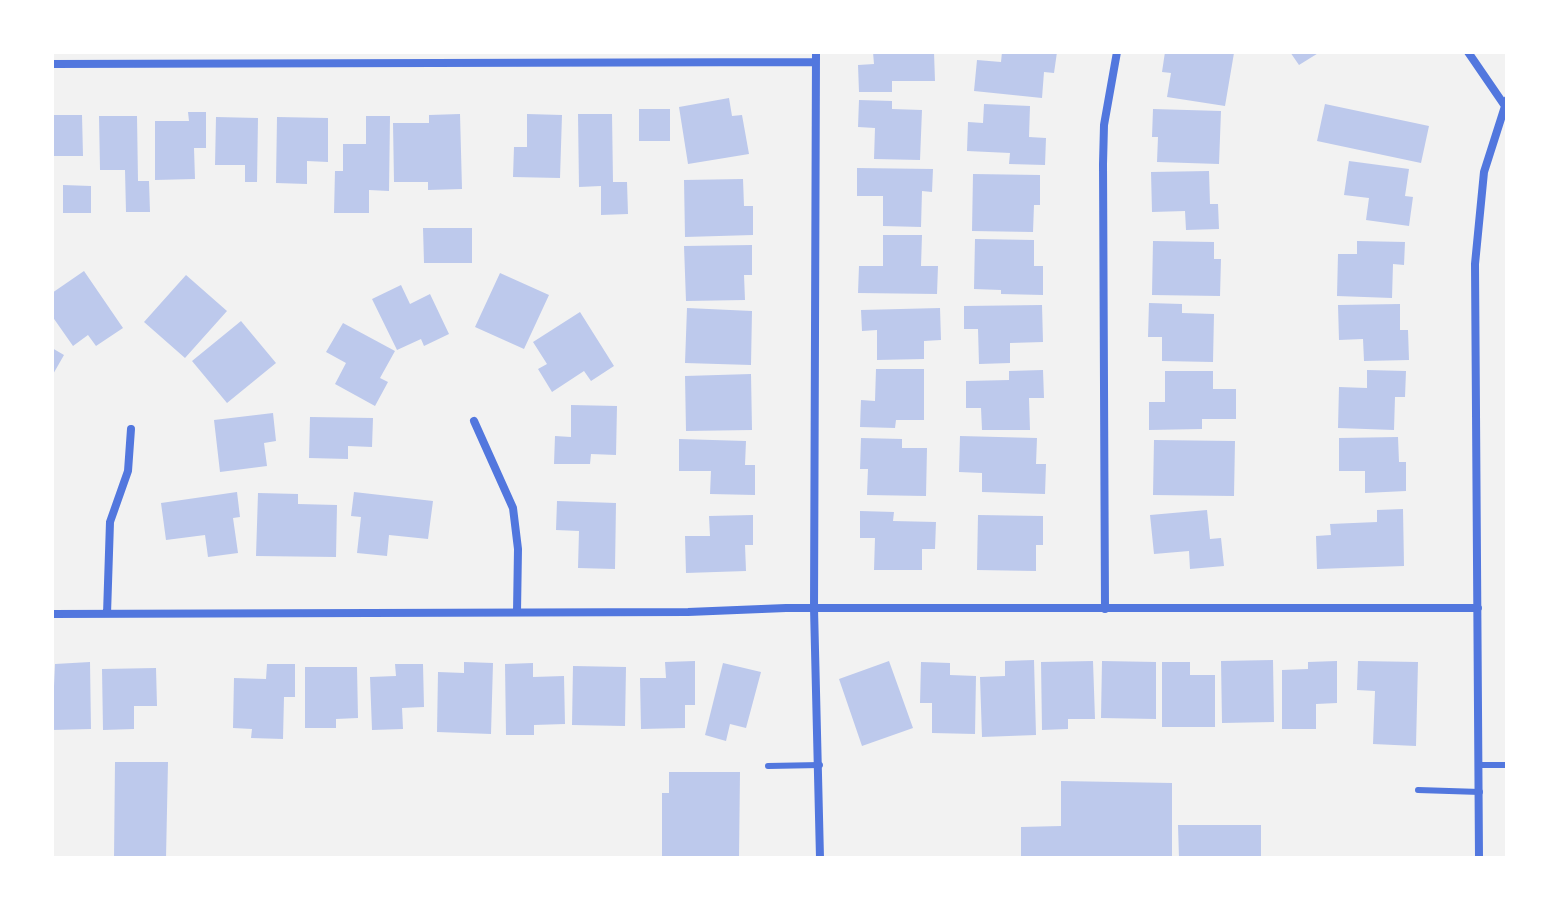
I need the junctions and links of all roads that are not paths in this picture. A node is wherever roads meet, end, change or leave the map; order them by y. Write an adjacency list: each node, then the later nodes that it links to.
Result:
1 (88, 52): 6 (street)
2 (1117, 52): 12 (street)
3 (1468, 52): 7 (street)
4 (816, 57): 6 (street); 10 (street)
5 (52, 64): 6 (street)
6 (88, 64)
7 (1506, 103): 11 (street)
8 (474, 421): 13 (street)
9 (131, 429): 15 (street)
10 (814, 608): 12 (street); 13 (street); 16 (street)
11 (1478, 608): 12 (street); 17 (street)
12 (1105, 609)
13 (517, 612): 15 (street)
14 (52, 614): 15 (street)
15 (107, 614)
16 (820, 765): 19 (lane); 22 (street)
17 (1481, 765): 18 (lane); 21 (street)
18 (1507, 765)
19 (768, 766)
20 (1418, 790): 21 (lane)
21 (1480, 792): 23 (street)
22 (820, 858)
23 (1479, 858)

